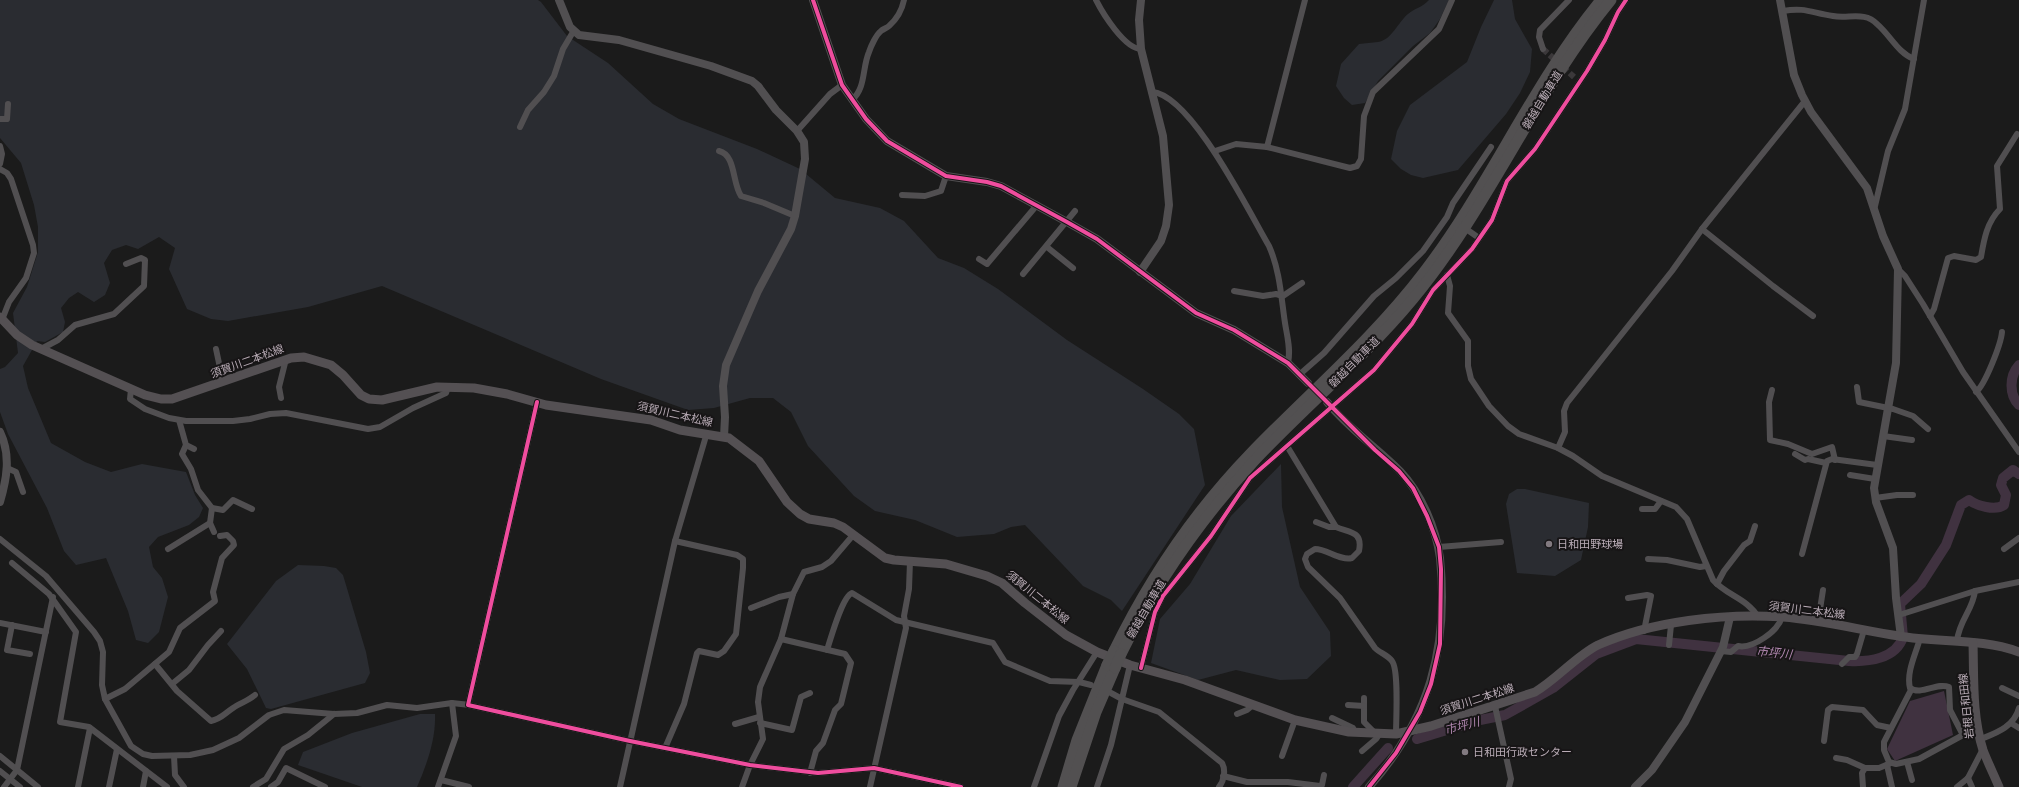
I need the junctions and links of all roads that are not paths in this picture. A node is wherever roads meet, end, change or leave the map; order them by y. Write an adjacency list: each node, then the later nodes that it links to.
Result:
1 (560, 0): 15 (street)
2 (813, 0): 21 (street)
3 (904, 0): 23 (street)
4 (1096, 0): 17 (street)
5 (1141, 0): 17 (street)
6 (1305, 0): 32 (street)
7 (1452, 0): 32 (street)
8 (1570, 0): 16 (street)
9 (1601, 0): 156 (highway, 磐越自動車道)
10 (1611, 0): 156 (highway, 磐越自動車道)
11 (1626, 0): 20 (street)
12 (1780, 0): 14 (street)
13 (1924, 0): 18 (street)
14 (1782, 11): 18 (street); 24 (street)
15 (574, 32): 27 (street); 28 (street)
16 (1543, 49)
17 (1141, 50): 22 (street)
18 (1914, 59): 40 (street)
19 (1574, 77): 20 (street)
20 (1580, 82): 48 (street)
21 (842, 85): 23 (street); 28 (street)
22 (1152, 92): 34 (street); 54 (street)
23 (852, 100): 37 (street)
24 (1805, 101): 40 (street); 46 (street)
25 (8, 104): 26 (street)
26 (0, 119)
27 (520, 127)
28 (797, 131): 42 (street)
29 (2017, 134): 61 (street)
30 (0, 146): 35 (street)
31 (1491, 147): 43 (street)
32 (1267, 148): 34 (street)
33 (719, 151): 42 (street)
34 (1215, 152): 59 (street)
35 (0, 164)
36 (0, 169): 62 (street)
37 (946, 176): 38 (street); 39 (street)
38 (902, 195)
39 (1037, 205): 45 (street); 50 (street)
40 (1874, 206): 53 (street)
41 (1075, 212): 45 (street)
42 (796, 216): 85 (street)
43 (1447, 217): 44 (street); 68 (street)
44 (1453, 221)
45 (1068, 222): 49 (street); 54 (street)
46 (1702, 229): 60 (street); 89 (street)
47 (1469, 231): 48 (street)
48 (1479, 238): 56 (street)
49 (1047, 247): 52 (street); 55 (street)
50 (980, 259)
51 (126, 264): 64 (street)
52 (1073, 268)
53 (1898, 269): 61 (street); 79 (street)
54 (1140, 272): 67 (street)
55 (1023, 274)
56 (1447, 274): 78 (street); 89 (street)
57 (1302, 283): 59 (street)
58 (1234, 291): 59 (street)
59 (1283, 296): 67 (street)
60 (1813, 316)
61 (1930, 316): 75 (street)
62 (1, 319): 64 (main road, 須賀川二本松線)
63 (2002, 332): 75 (street)
64 (41, 349): 73 (main road, 須賀川二本松線)
65 (216, 349): 69 (street)
66 (286, 360): 69 (main road, 須賀川二本松線); 71 (main road, 須賀川二本松線); 76 (street)
67 (1288, 363): 68 (street)
68 (1299, 375): 70 (street)
69 (223, 382): 73 (main road, 須賀川二本松線)
70 (1308, 383)
71 (448, 387): 77 (main road, 須賀川二本松線); 80 (street)
72 (1857, 387): 79 (street)
73 (131, 389): 80 (street)
74 (1772, 390): 93 (street)
75 (1976, 392): 91 (street)
76 (280, 398)
77 (537, 402): 83 (main road, 須賀川二本松線); 176 (street)
78 (1329, 404): 88 (street); 116 (street)
79 (1888, 408): 81 (street); 84 (street)
80 (179, 420): 87 (street)
81 (1928, 429)
82 (0, 432): 96 (street)
83 (706, 436): 85 (main road, 須賀川二本松線); 114 (street)
84 (1883, 436): 86 (street); 95 (street)
85 (724, 437): 111 (main road, 須賀川二本松線)
86 (1912, 440)
87 (186, 445): 90 (street); 104 (street)
88 (1287, 446): 110 (street); 162 (street)
89 (1558, 448): 102 (street)
90 (194, 449)
91 (2019, 452)
92 (1795, 454): 94 (street)
93 (1835, 460): 94 (street); 95 (street)
94 (1826, 463): 119 (street)
95 (1878, 465): 98 (street)
96 (7, 468): 99 (street); 103 (street)
97 (1850, 475): 98 (street)
98 (1875, 479): 101 (street)
99 (23, 492)
100 (1913, 495): 101 (street)
101 (1875, 498): 133 (street)
102 (1662, 501): 106 (street); 123 (street)
103 (0, 502)
104 (212, 508): 105 (street); 108 (street)
105 (252, 509)
106 (1642, 509)
107 (1316, 522): 110 (street)
108 (210, 523): 117 (street); 158 (street)
109 (1755, 526): 125 (street)
110 (1336, 527): 195 (street)
111 (854, 534): 121 (main road, 須賀川二本松線); 129 (street)
112 (2019, 538): 118 (street)
113 (0, 539): 126 (street)
114 (675, 541): 198 (street); 200 (street)
115 (1501, 542): 116 (street)
116 (1439, 548): 193 (street)
117 (168, 549)
118 (2004, 549)
119 (1802, 554)
120 (1648, 559): 123 (street)
121 (910, 561): 137 (street); 154 (main road, 須賀川二本松線)
122 (12, 563): 130 (street)
123 (1706, 566): 125 (street)
124 (2019, 582): 128 (street)
125 (1717, 584): 135 (street)
126 (55, 586): 130 (street); 173 (street)
127 (1823, 590): 138 (street)
128 (1975, 591): 133 (street); 149 (street)
129 (793, 594): 132 (street); 148 (street)
130 (52, 598): 145 (street); 189 (street)
131 (1628, 598): 142 (street)
132 (751, 608)
133 (1899, 615): 146 (street)
134 (1730, 617): 135 (main road, 須賀川二本松線); 140 (main road, 須賀川二本松線); 153 (street)
135 (1758, 617): 136 (main road, 須賀川二本松線)
136 (1782, 617): 138 (main road, 須賀川二本松線); 153 (street)
137 (905, 622): 152 (street); 163 (street); 211 (street)
138 (1818, 622): 143 (main road, 須賀川二本松線)
139 (0, 623): 141 (street)
140 (1671, 625): 142 (main road, 須賀川二本松線); 151 (street)
141 (12, 626): 145 (street); 157 (street)
142 (1644, 630): 180 (main road, 須賀川二本松線)
143 (1864, 630): 146 (main road, 須賀川二本松線); 159 (street)
144 (221, 631): 164 (street)
145 (46, 632): 213 (street)
146 (1901, 637): 147 (main road, 須賀川二本松線)
147 (1920, 638): 149 (main road, 須賀川二本松線); 167 (street)
148 (781, 639): 152 (street); 185 (street)
149 (1957, 641): 150 (main road, 須賀川二本松線)
150 (1974, 642): 155 (main road, 須賀川二本松線); 197 (main road, 岩根日和田線)
151 (1669, 645)
152 (827, 650): 216 (street)
153 (1721, 651): 247 (street)
154 (1097, 652): 160 (main road, 須賀川二本松線); 163 (street)
155 (2019, 652)
156 (1117, 653): 161 (highway, 磐越自動車道, bridge)
157 (30, 654)
158 (155, 664): 164 (street); 173 (street)
159 (1842, 664)
160 (1130, 665): 162 (main road, 須賀川二本松線); 174 (street)
161 (1111, 667): 241 (highway, 磐越自動車道); 242 (highway, 磐越自動車道)
162 (1141, 668): 177 (main road, 須賀川二本松線)
163 (1079, 682): 165 (street); 240 (street)
164 (172, 684): 170 (street)
165 (1091, 685)
166 (2002, 688): 171 (street)
167 (1911, 690): 190 (street); 196 (street)
168 (1111, 693): 174 (street)
169 (810, 694): 185 (street)
170 (255, 695)
171 (2019, 696)
172 (1364, 698): 179 (street)
173 (105, 699): 205 (street)
174 (1122, 700): 218 (street); 243 (street)
175 (452, 702): 176 (street); 182 (street); 221 (street)
176 (470, 705): 198 (street)
177 (1253, 705): 183 (street); 186 (main road, 須賀川二本松線)
178 (1348, 705): 179 (street)
179 (1364, 706): 194 (street)
180 (1495, 706): 193 (main road, 須賀川二本松線); 246 (street)
181 (2019, 708): 187 (street)
182 (334, 714): 205 (street); 231 (street)
183 (1237, 714)
184 (1332, 718): 192 (street)
185 (760, 720): 188 (street); 210 (street)
186 (1295, 720): 192 (main road, 須賀川二本松線); 206 (street)
187 (2011, 723): 191 (street); 197 (street)
188 (735, 724)
189 (90, 728): 201 (street); 227 (street)
190 (1892, 728): 199 (street); 209 (street)
191 (2019, 728)
192 (1355, 732): 194 (main road, 須賀川二本松線)
193 (1408, 732): 195 (main road, 須賀川二本松線); 245 (street)
194 (1378, 733): 195 (main road, 須賀川二本松線); 203 (street)
195 (1396, 734)
196 (1963, 735): 197 (street); 208 (street)
197 (1980, 736): 202 (main road, 岩根日和田線)
198 (630, 741): 200 (street); 236 (street)
199 (1824, 742)
200 (665, 748): 210 (street)
201 (117, 749): 215 (street); 228 (street)
202 (1983, 749): 219 (street); 252 (main road, 岩根日和田線)
203 (1362, 751)
204 (0, 756): 213 (street)
205 (174, 756): 230 (street)
206 (1282, 756)
207 (1836, 758): 212 (street)
208 (1907, 762): 209 (street); 222 (street)
209 (1889, 764): 212 (street); 249 (street)
210 (750, 765): 216 (street); 237 (street)
211 (874, 768): 216 (street); 238 (street); 239 (street)
212 (1865, 768): 248 (street)
213 (17, 770): 220 (street); 226 (street)
214 (0, 771): 220 (street)
215 (146, 771): 223 (street); 229 (street)
216 (810, 773)
217 (1324, 775): 218 (street)
218 (1223, 776): 244 (street)
219 (1968, 778): 250 (street); 251 (street)
220 (10, 779): 224 (street); 225 (street)
221 (441, 780): 234 (street); 235 (street)
222 (1912, 780)
223 (163, 786)
224 (4, 787)
225 (20, 787)
226 (38, 787)
227 (78, 787)
228 (109, 787)
229 (143, 787)
230 (184, 787)
231 (253, 787)
232 (271, 787): 233 (street)
233 (325, 787)
234 (438, 787)
235 (469, 787)
236 (620, 787)
237 (742, 787)
238 (870, 787)
239 (959, 787)
240 (1034, 787)
241 (1063, 787)
242 (1071, 787)
243 (1097, 787)
244 (1219, 787)
245 (1369, 787)
246 (1509, 787)
247 (1635, 787)
248 (1863, 787)
249 (1892, 787)
250 (1956, 787)
251 (1972, 787)
252 (1999, 787)

